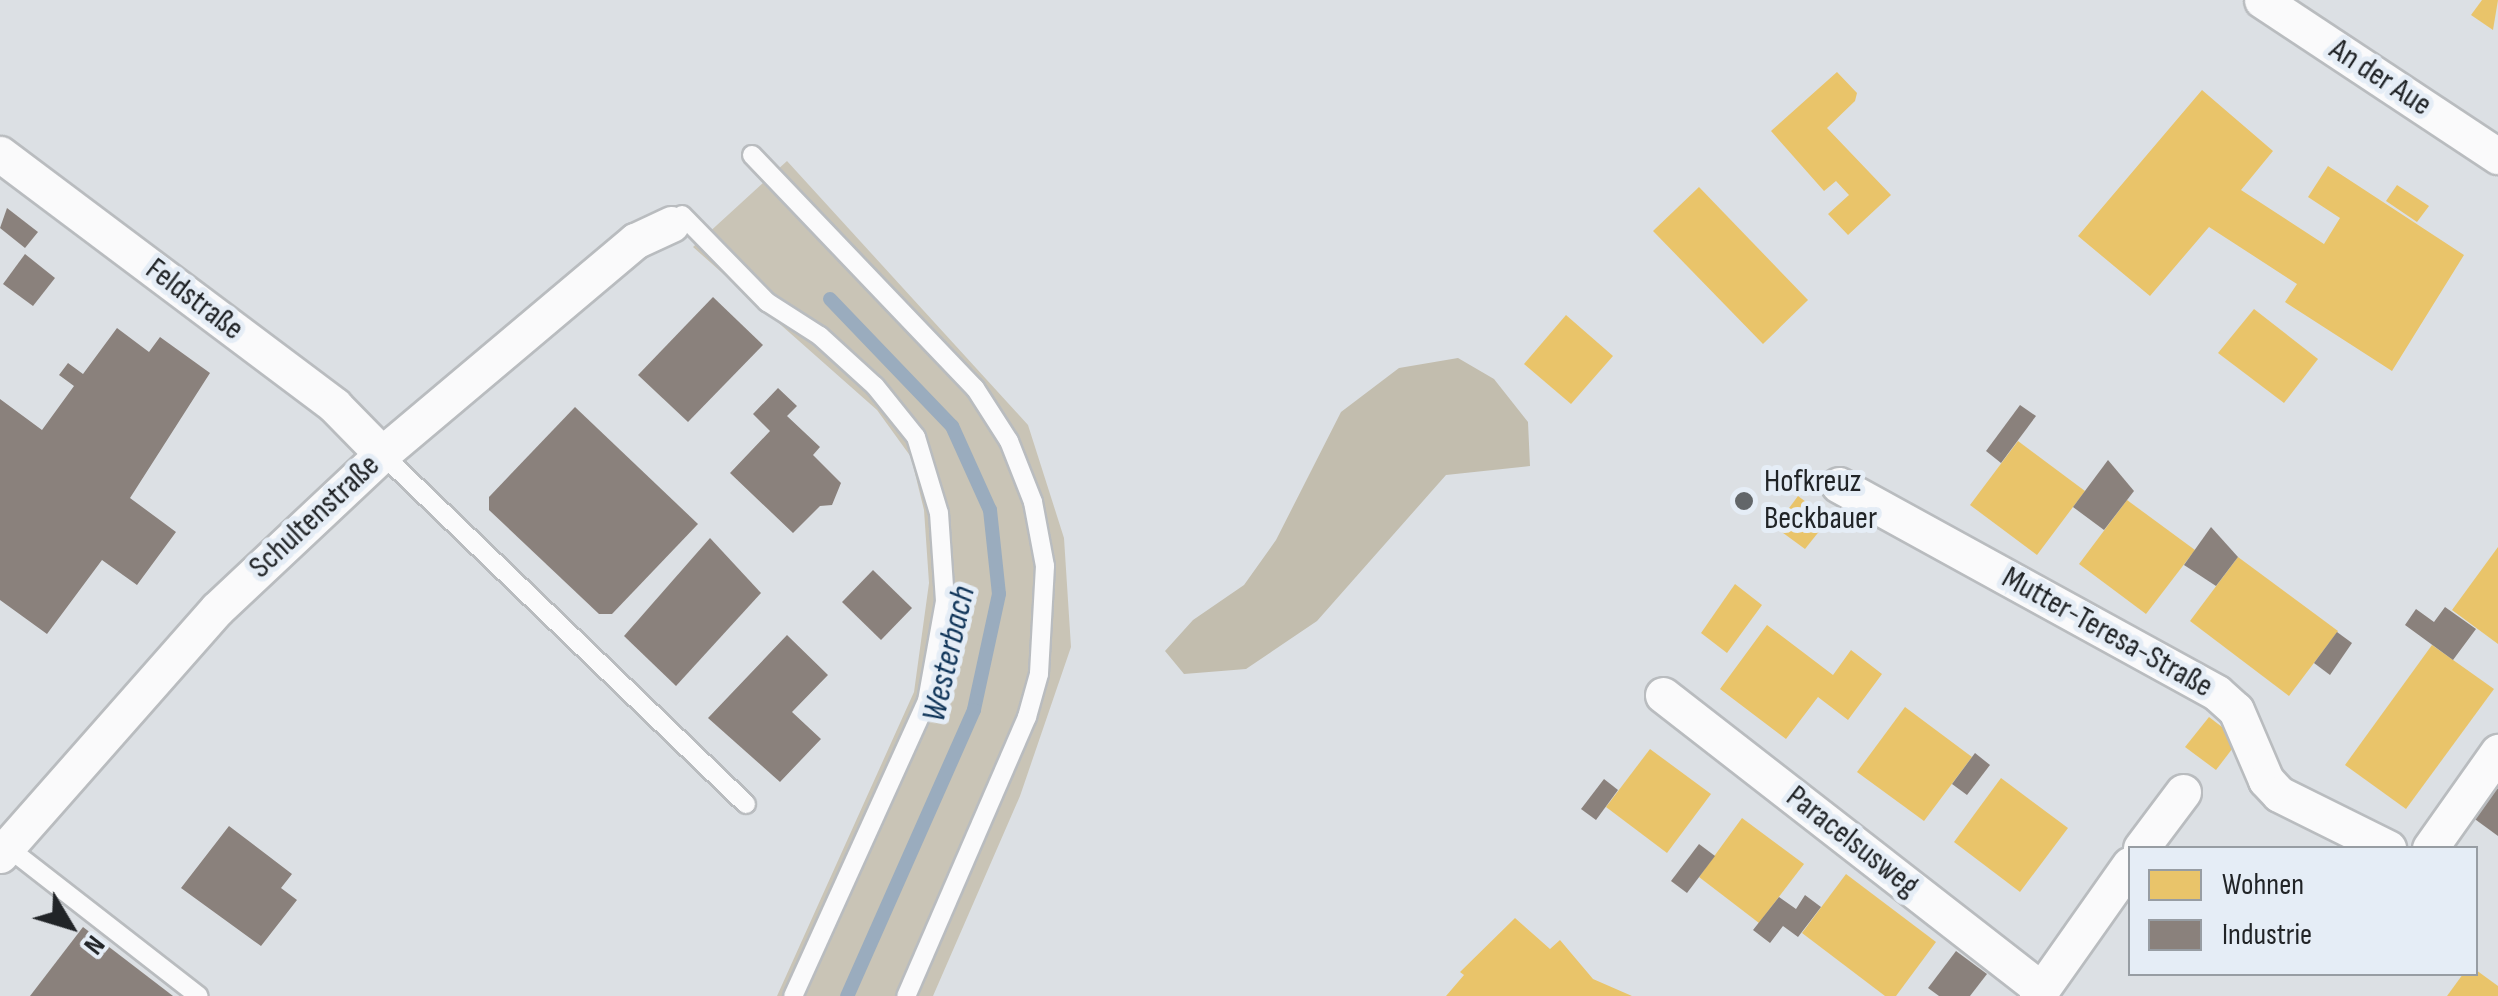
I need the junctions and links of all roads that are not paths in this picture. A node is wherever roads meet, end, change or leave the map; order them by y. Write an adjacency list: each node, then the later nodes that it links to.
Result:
1 (2262, 0): 4 (street, An der Aue)
2 (0, 154): 6 (street, Feldstraße)
3 (752, 155): 20 (lane)
4 (2498, 156)
5 (676, 219): 6 (street, Schultenstraße); 19 (lane)
6 (382, 454): 11 (lane); 15 (street, Schultenstraße)
7 (1839, 485): 13 (street, Mutter-Teresa-Straße)
8 (1663, 695): 17 (street, Paracelsusweg)
9 (2498, 752): 14 (street)
10 (2183, 792): 12 (street)
11 (746, 804)
12 (2142, 846)
13 (2384, 846)
14 (2431, 846)
15 (3, 850): 18 (lane)
16 (2128, 867): 17 (street)
17 (2039, 992)
18 (199, 996)
19 (793, 996)
20 (906, 996)

